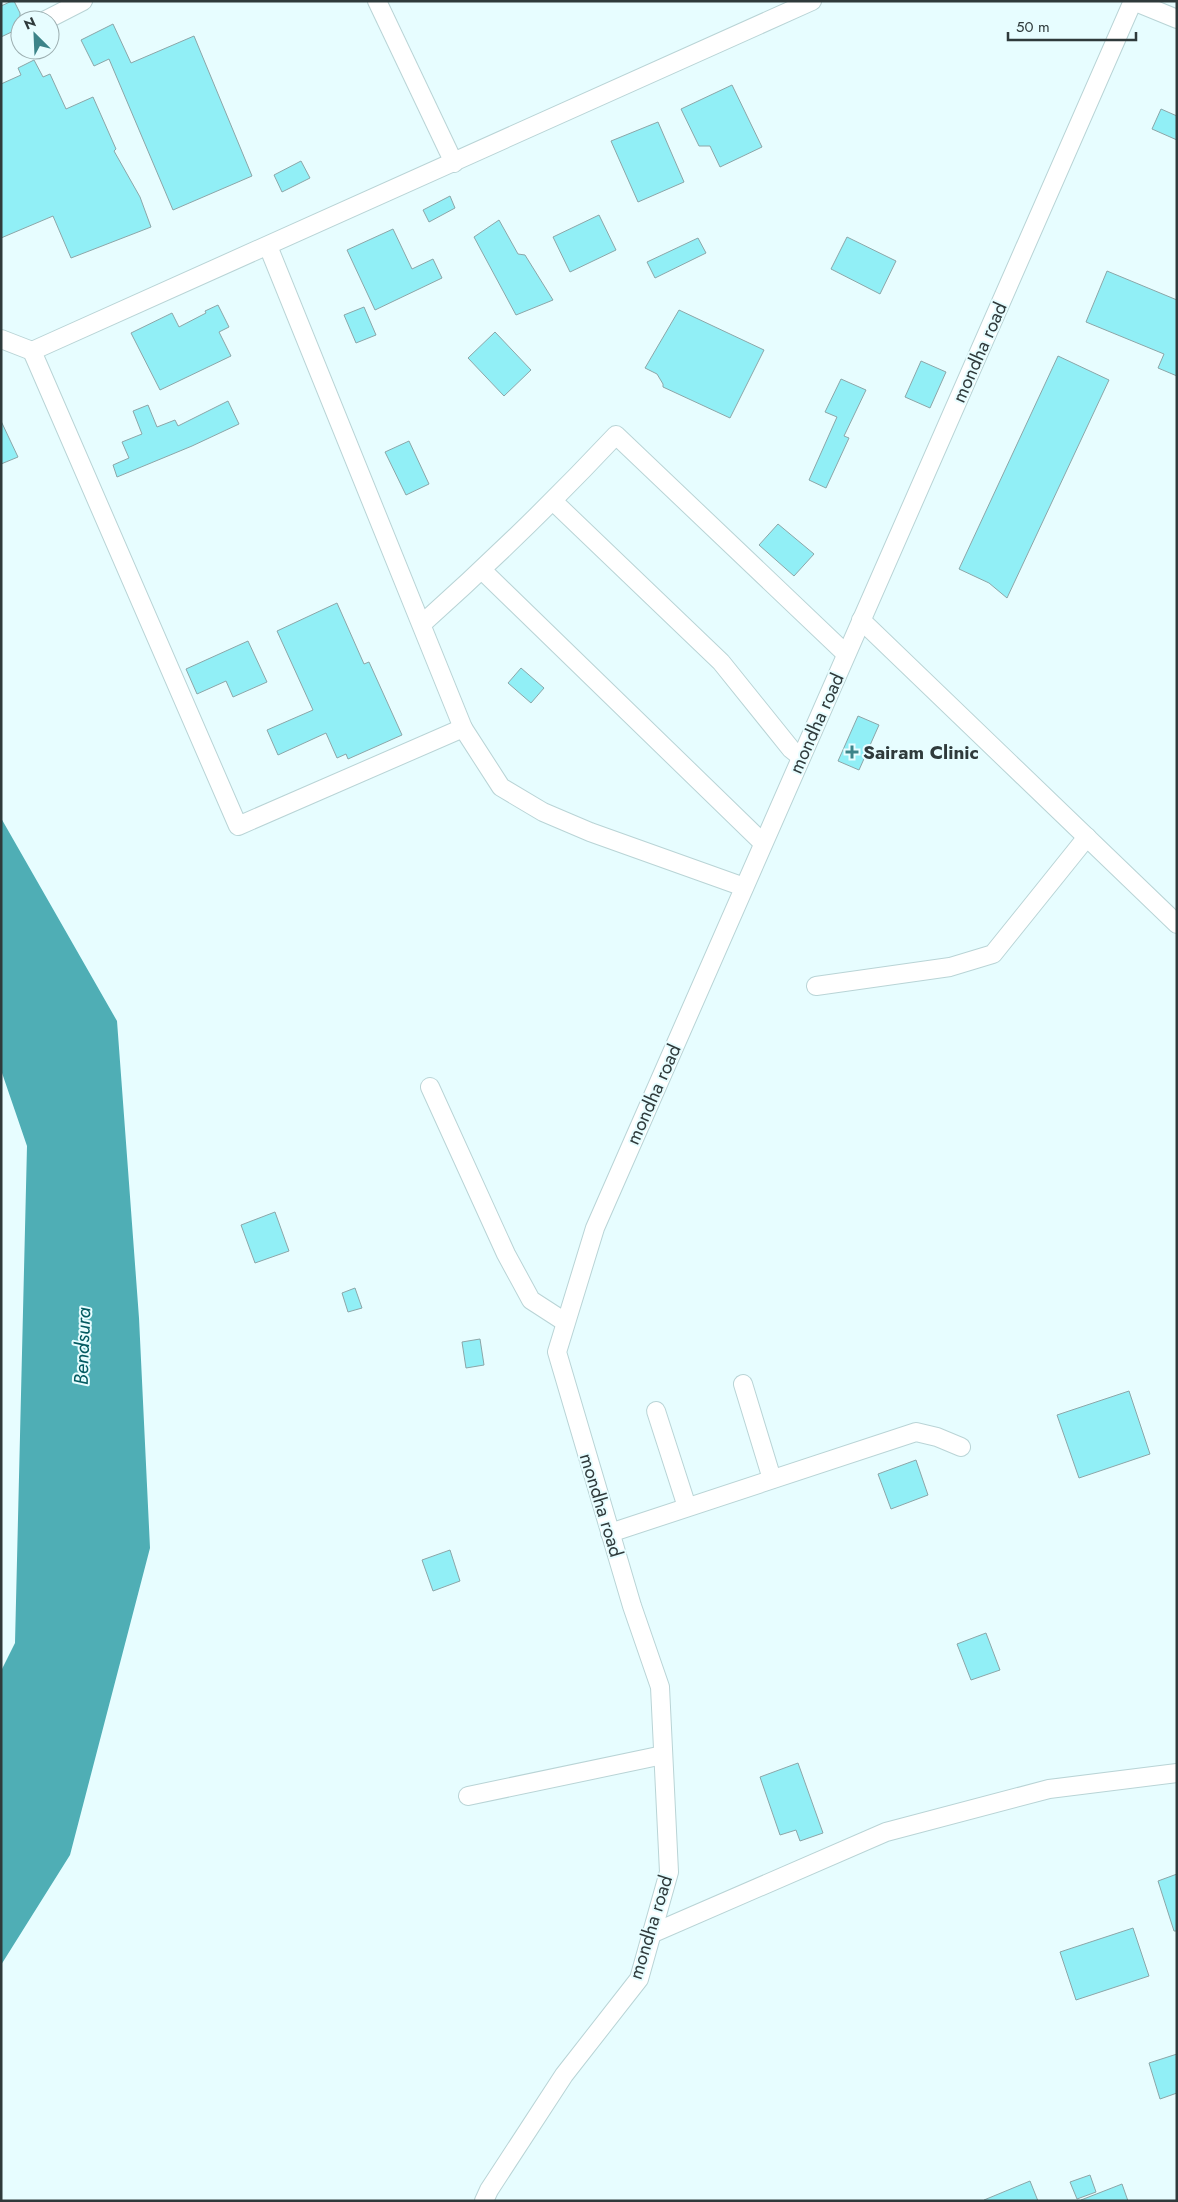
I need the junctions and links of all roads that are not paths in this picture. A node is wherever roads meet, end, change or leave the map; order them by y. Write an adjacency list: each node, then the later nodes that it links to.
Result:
1 (83, 1): 5 (street)
2 (377, 1): 7 (street)
3 (812, 1): 7 (street)
4 (1133, 1): 6 (street); 13 (street, mondha road)
5 (60, 13)
6 (1177, 19)
7 (454, 163): 8 (street)
8 (268, 246): 10 (street); 14 (street)
9 (1, 339): 10 (street)
10 (32, 350): 16 (street)
11 (553, 502): 12 (street); 15 (street); 17 (street)
12 (482, 570): 14 (street); 19 (street)
13 (861, 620): 15 (street, mondha road); 18 (street)
14 (422, 624): 16 (street)
15 (846, 654): 17 (street, mondha road)
16 (464, 728): 20 (street)
17 (801, 757): 19 (street, mondha road)
18 (1087, 837): 21 (street); 22 (street)
19 (763, 843): 20 (street, mondha road)
20 (744, 887): 24 (street, mondha road)
21 (1177, 924)
22 (816, 986)
23 (430, 1087): 24 (street)
24 (566, 1322): 30 (street, mondha road)
25 (743, 1384): 28 (street)
26 (656, 1410): 29 (street)
27 (961, 1447): 28 (street)
28 (772, 1479): 29 (street)
29 (687, 1507): 30 (street)
30 (610, 1533): 31 (street, mondha road)
31 (663, 1755): 33 (street); 34 (street, mondha road)
32 (1177, 1773): 34 (street)
33 (468, 1796)
34 (651, 1934): 35 (street, mondha road)
35 (484, 2201)

